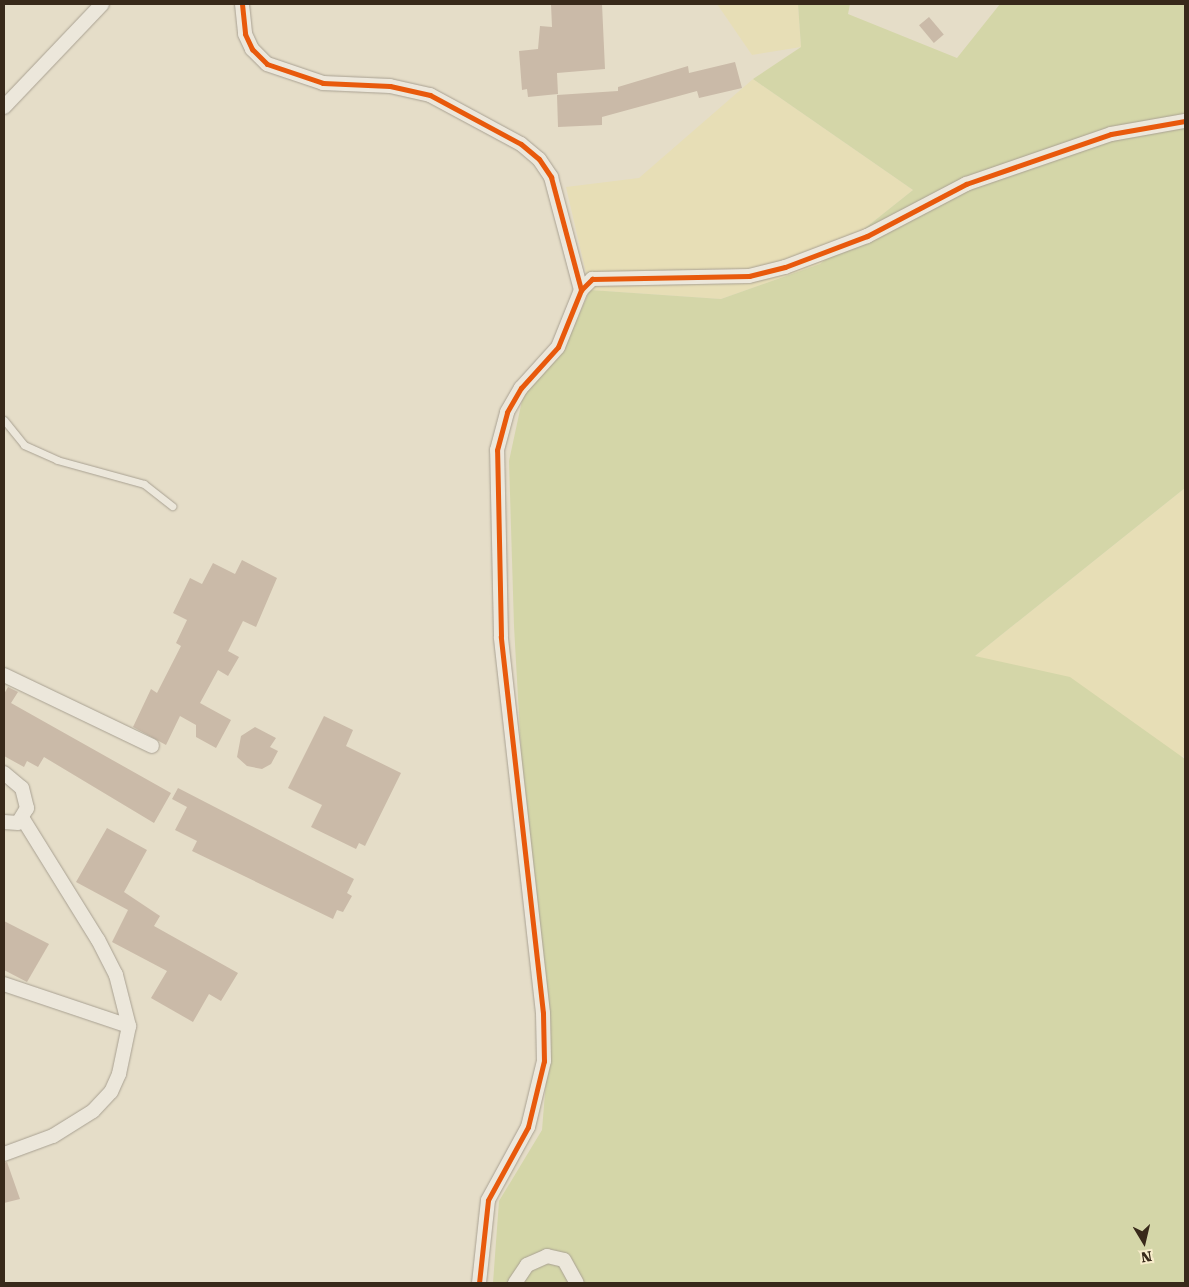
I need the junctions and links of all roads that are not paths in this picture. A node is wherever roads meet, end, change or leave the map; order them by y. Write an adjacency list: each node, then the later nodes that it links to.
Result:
1 (102, 4): 3 (street)
2 (242, 4): 5 (street)
3 (4, 107)
4 (1185, 120): 5 (street)
5 (581, 290): 16 (street)
6 (4, 420): 7 (lane)
7 (172, 506)
8 (4, 675): 9 (street)
9 (152, 746)
10 (4, 774): 11 (street)
11 (23, 819): 12 (street); 14 (street)
12 (4, 822)
13 (4, 984): 14 (street)
14 (128, 1026): 15 (street)
15 (4, 1154)
16 (479, 1283)
17 (515, 1283): 18 (street)
18 (577, 1283)

